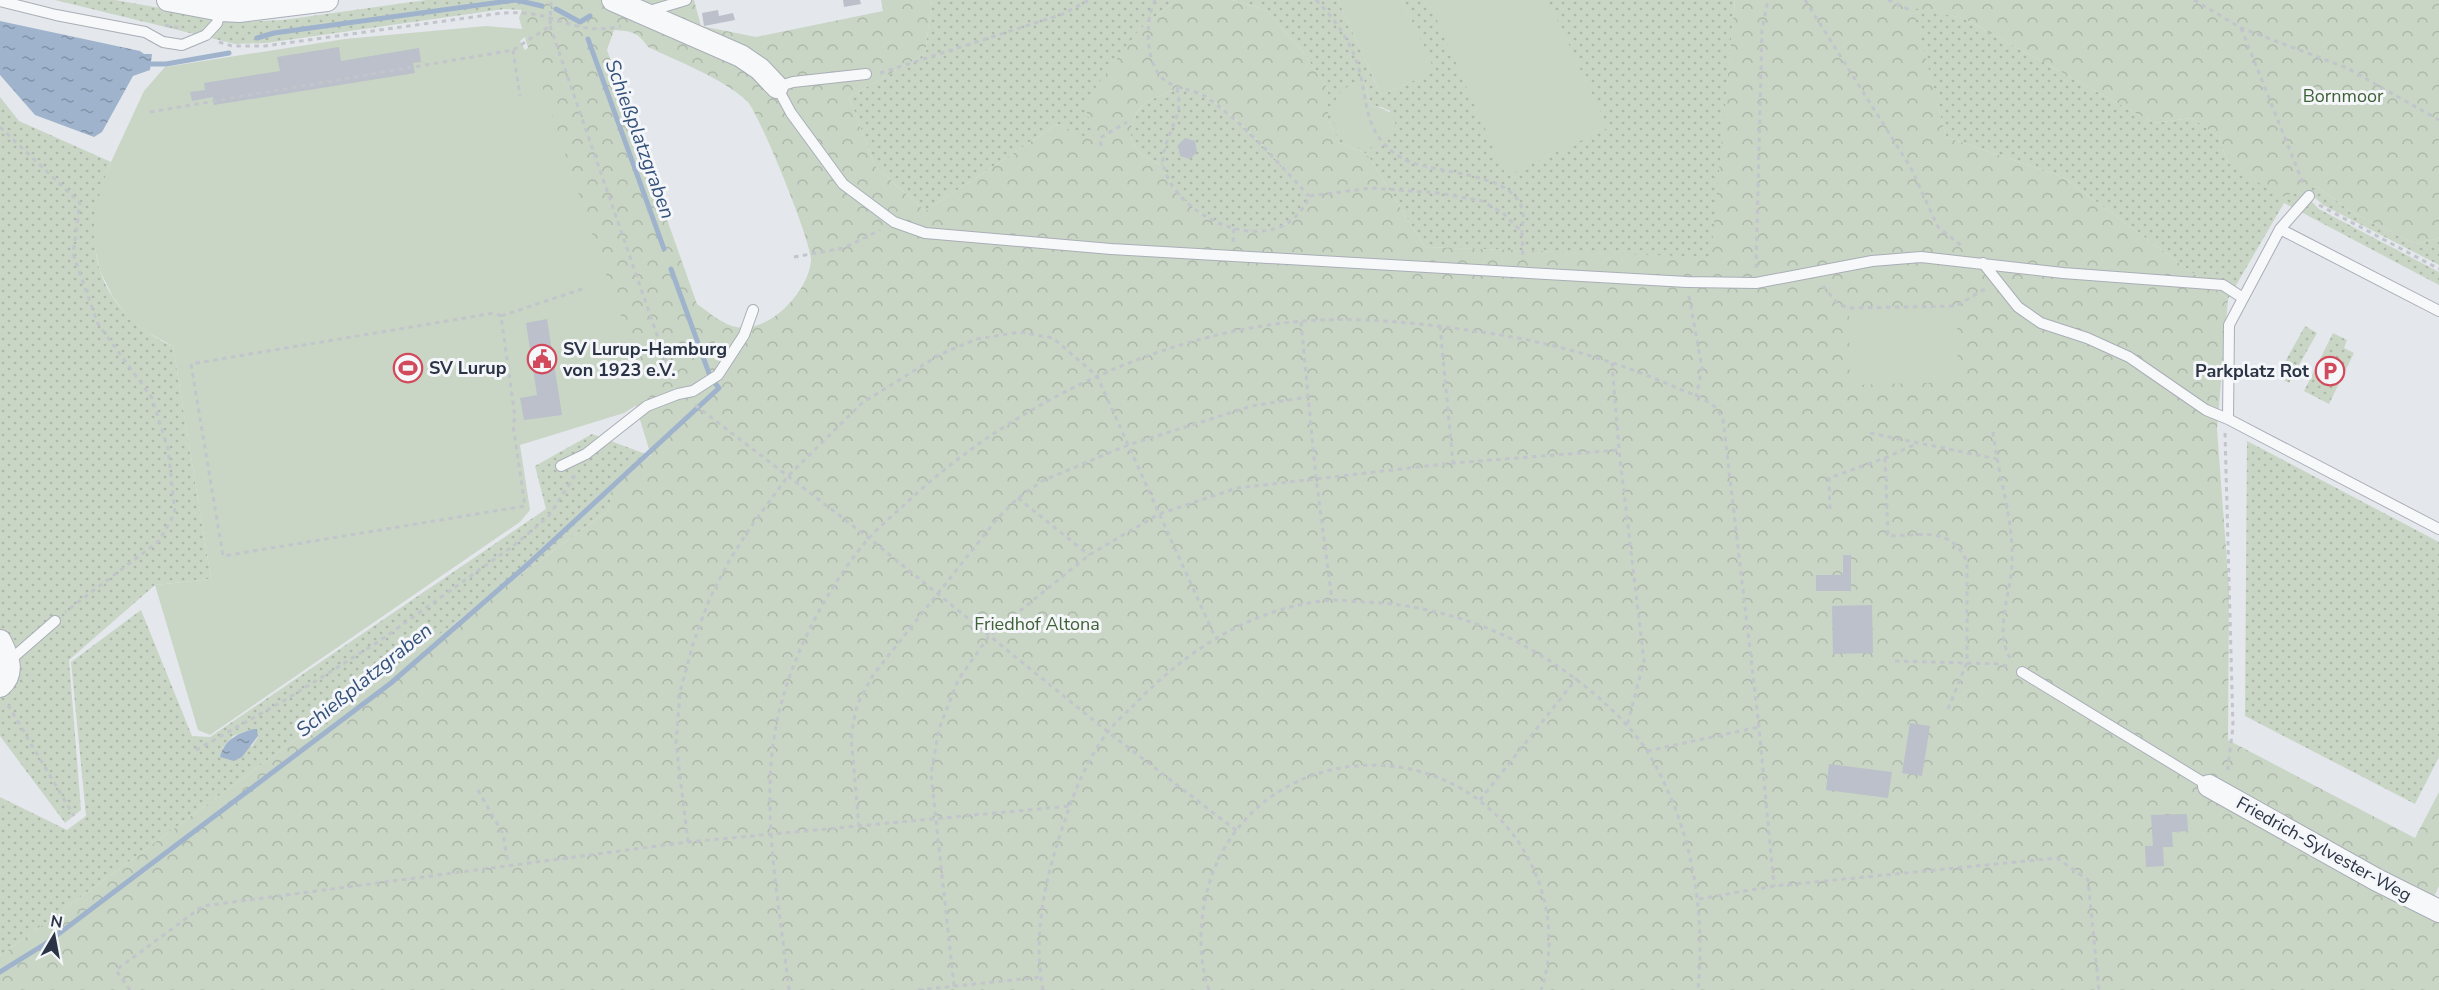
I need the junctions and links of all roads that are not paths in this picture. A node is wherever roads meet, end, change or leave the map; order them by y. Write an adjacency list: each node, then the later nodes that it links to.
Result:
1 (168, 0): 6 (street)
2 (327, 0): 6 (street)
3 (613, 0): 7 (street)
4 (686, 0): 7 (lane)
5 (0, 1): 6 (lane)
6 (221, 10)
7 (636, 18): 9 (street)
8 (866, 74): 9 (lane)
9 (777, 87): 12 (lane)
10 (2309, 196): 11 (lane)
11 (2280, 229): 13 (lane); 15 (lane)
12 (1983, 263): 13 (lane); 16 (lane)
13 (2243, 298): 16 (lane)
14 (753, 310): 17 (lane)
15 (2439, 311)
16 (2228, 419): 18 (lane)
17 (561, 466)
18 (2439, 530)
19 (55, 621): 20 (lane)
20 (4, 651): 22 (street)
21 (2022, 672): 23 (lane)
22 (2, 692)
23 (2217, 790): 24 (street, Friedrich-Sylvester-Weg)
24 (2439, 910)

